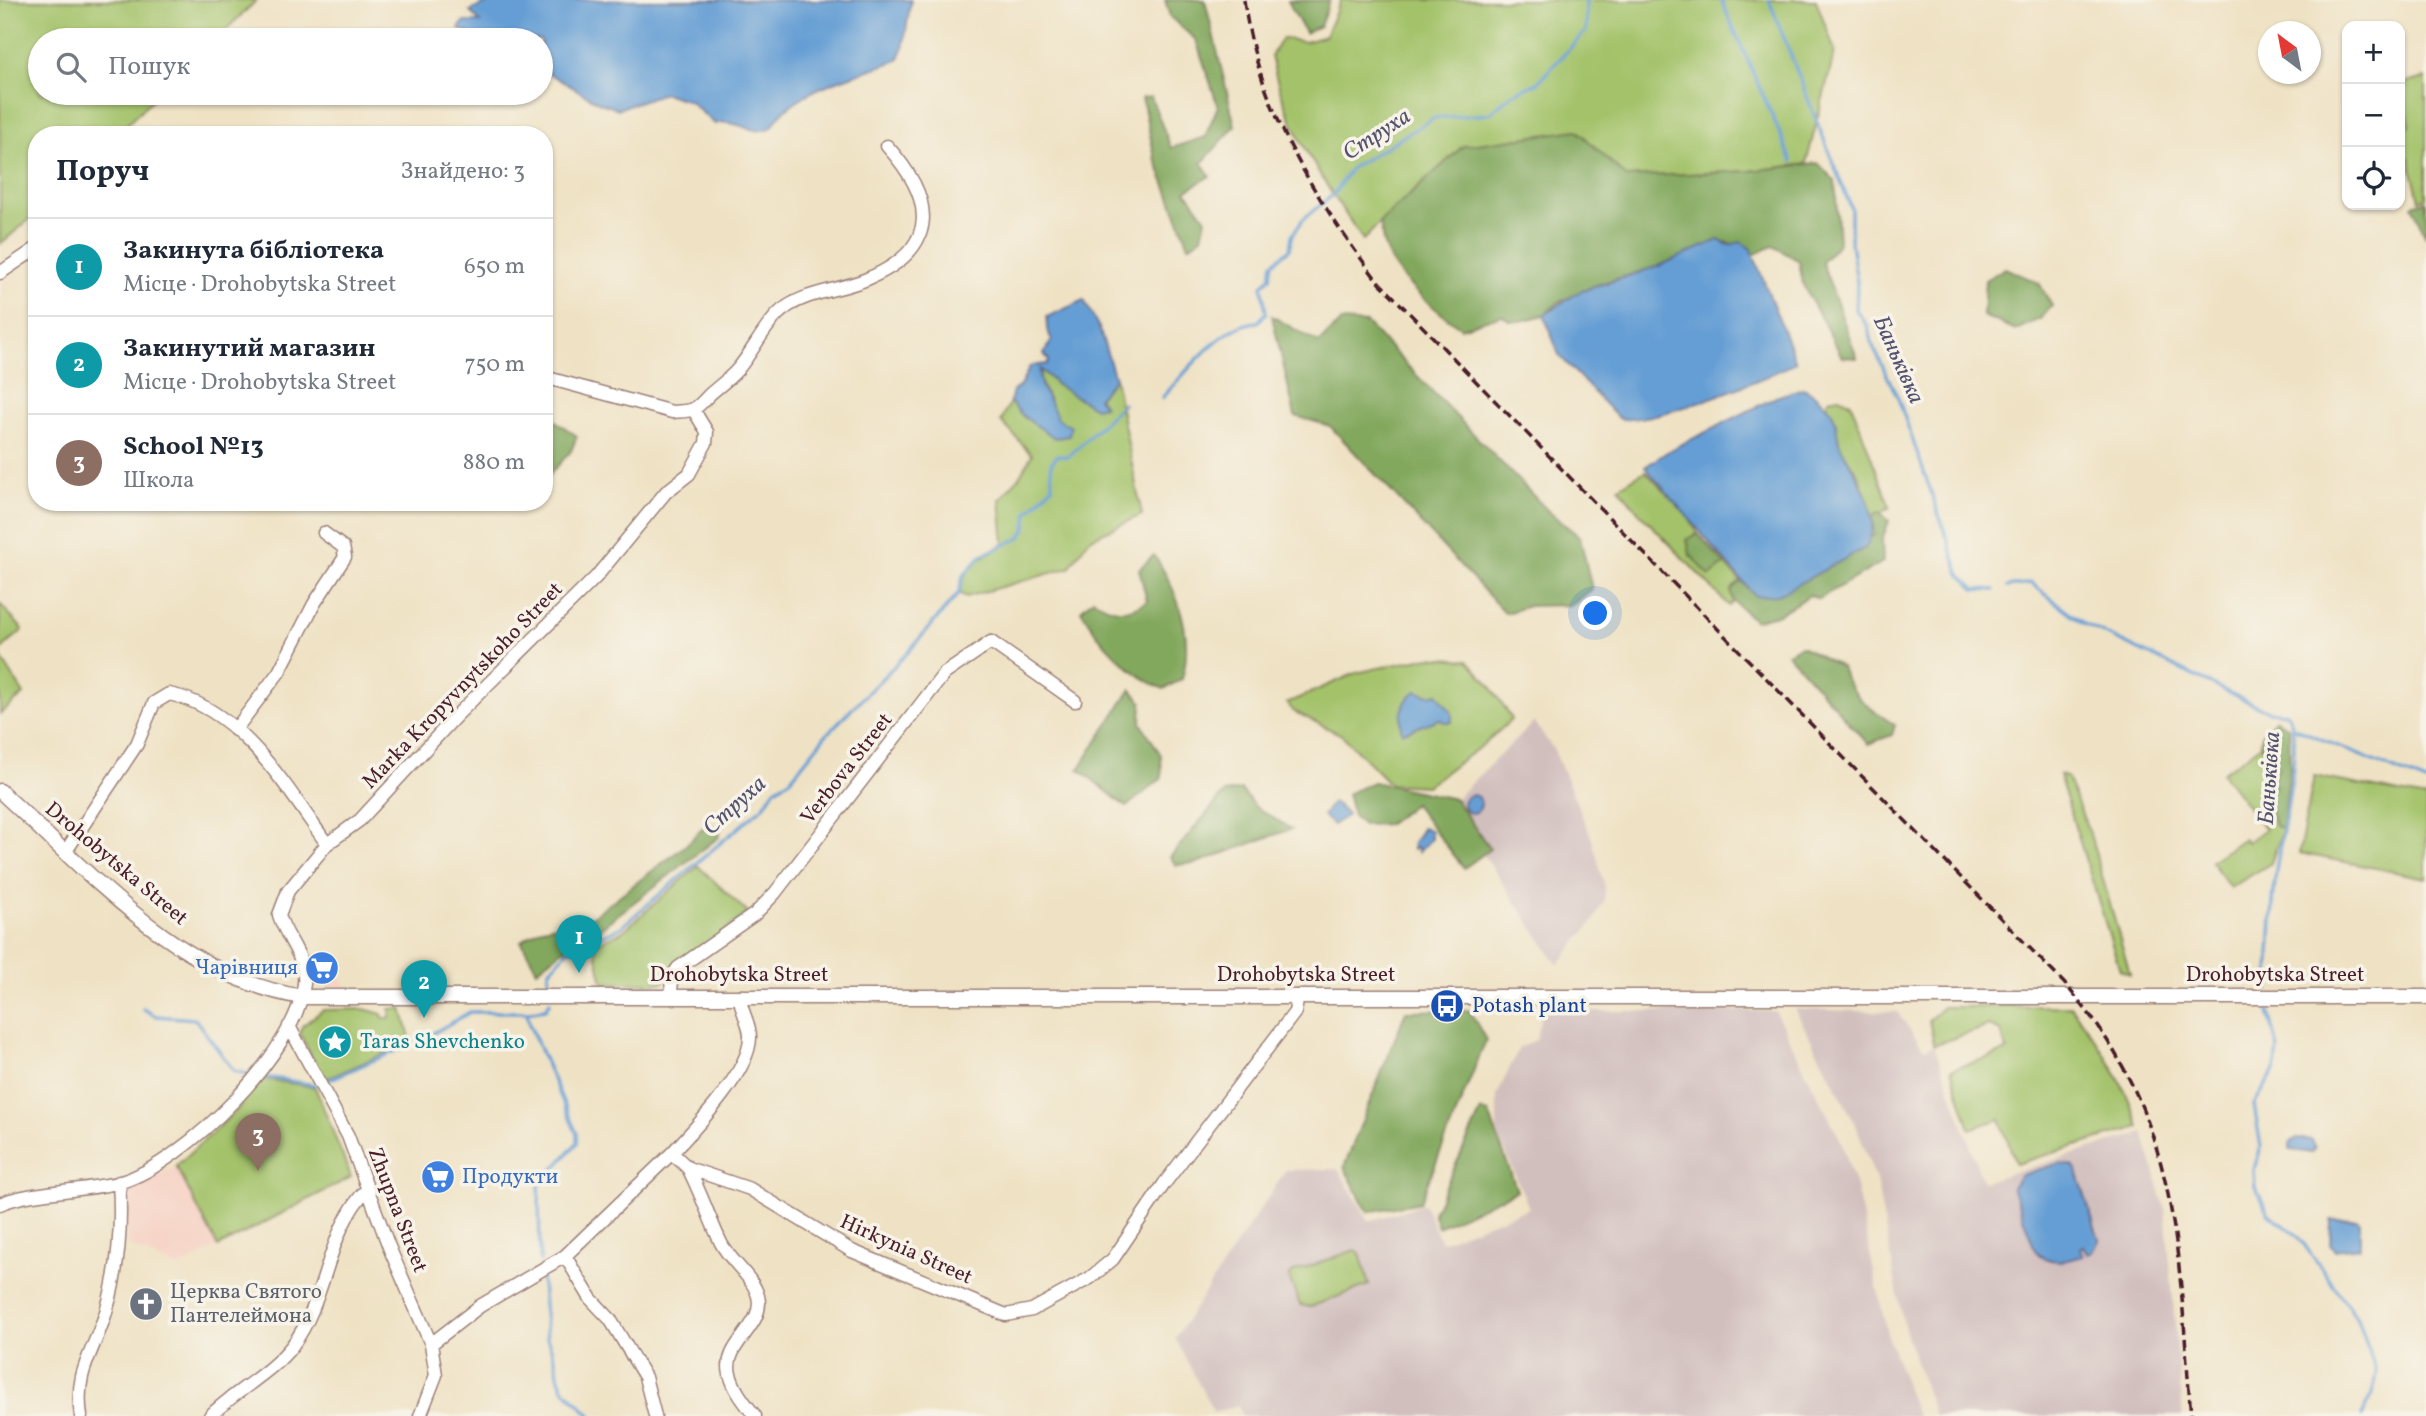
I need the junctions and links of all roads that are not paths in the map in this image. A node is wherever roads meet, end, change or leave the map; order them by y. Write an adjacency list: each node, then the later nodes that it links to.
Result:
1 (887, 146): 5 (street)
2 (28, 254): 3 (street)
3 (0, 273)
4 (553, 379): 5 (street)
5 (693, 409): 10 (street, Marka Kropyvnytskoho Street)
6 (324, 533): 8 (street)
7 (1075, 701): 12 (street, Verbova Street)
8 (235, 730): 10 (street); 11 (street)
9 (0, 791): 11 (street, Drohobytska Street)
10 (327, 844): 15 (street, Marka Kropyvnytskoho Street)
11 (66, 851): 15 (street, Drohobytska Street)
12 (671, 995): 13 (street, Drohobytska Street); 15 (street, Drohobytska Street)
13 (740, 996): 14 (street, Drohobytska Street); 18 (street)
14 (1298, 996): 16 (street, Drohobytska Street); 19 (street, Hirkynia Street)
15 (302, 997): 17 (street)
16 (2426, 997)
17 (289, 1026): 20 (street); 21 (street, Zhupna Street)
18 (672, 1153): 19 (street, Hirkynia Street); 23 (street)
19 (688, 1168): 29 (street)
20 (119, 1182): 22 (street); 25 (street)
21 (368, 1188): 24 (street, Zhupna Street); 26 (street)
22 (1, 1203)
23 (565, 1256): 24 (street); 28 (street)
24 (431, 1344): 27 (street, Zhupna Street)
25 (81, 1416)
26 (210, 1416)
27 (420, 1416)
28 (655, 1416)
29 (755, 1416)

